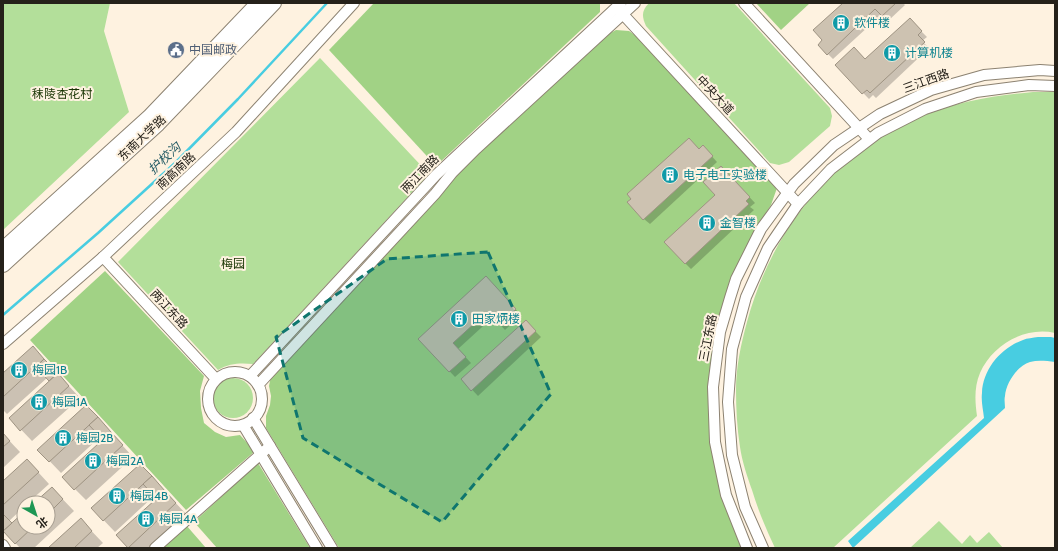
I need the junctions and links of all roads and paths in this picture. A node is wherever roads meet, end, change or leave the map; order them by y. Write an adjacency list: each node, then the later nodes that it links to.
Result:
1 (258, 3): 14 (main road, 东南大学路)
2 (274, 3): 16 (main road, 东南大学路)
3 (354, 3): 15 (street, 南高南路)
4 (635, 3): 6 (street, 两江南路)
5 (744, 3): 9 (street)
6 (618, 7): 12 (street, 中央大道); 18 (street, 两江南路); 20 (street, 两江南路)
7 (1055, 71): 9 (street, 三江西路)
8 (1055, 86): 10 (street)
9 (859, 128): 10 (street); 11 (street, 三江西路)
10 (870, 139): 13 (street)
11 (821, 158): 12 (street, 三江东路)
12 (788, 193): 13 (street, 中央大道); 30 (street, 三江东路)
13 (798, 204): 31 (street)
14 (3, 250)
15 (103, 257): 17 (street, 南高南路); 19 (street, 两江东路)
16 (3, 265)
17 (3, 344)
18 (250, 376): 19 (street); 20 (street)
19 (216, 379): 22 (street)
20 (258, 385): 21 (street)
21 (253, 418): 22 (street); 23 (street)
22 (243, 425): 24 (street)
23 (270, 446): 24 (street); 29 (street)
24 (261, 454): 27 (street); 28 (street)
25 (3, 545): 26 (street)
26 (5, 548)
27 (155, 548)
28 (317, 548)
29 (332, 548)
30 (747, 548)
31 (763, 548)

